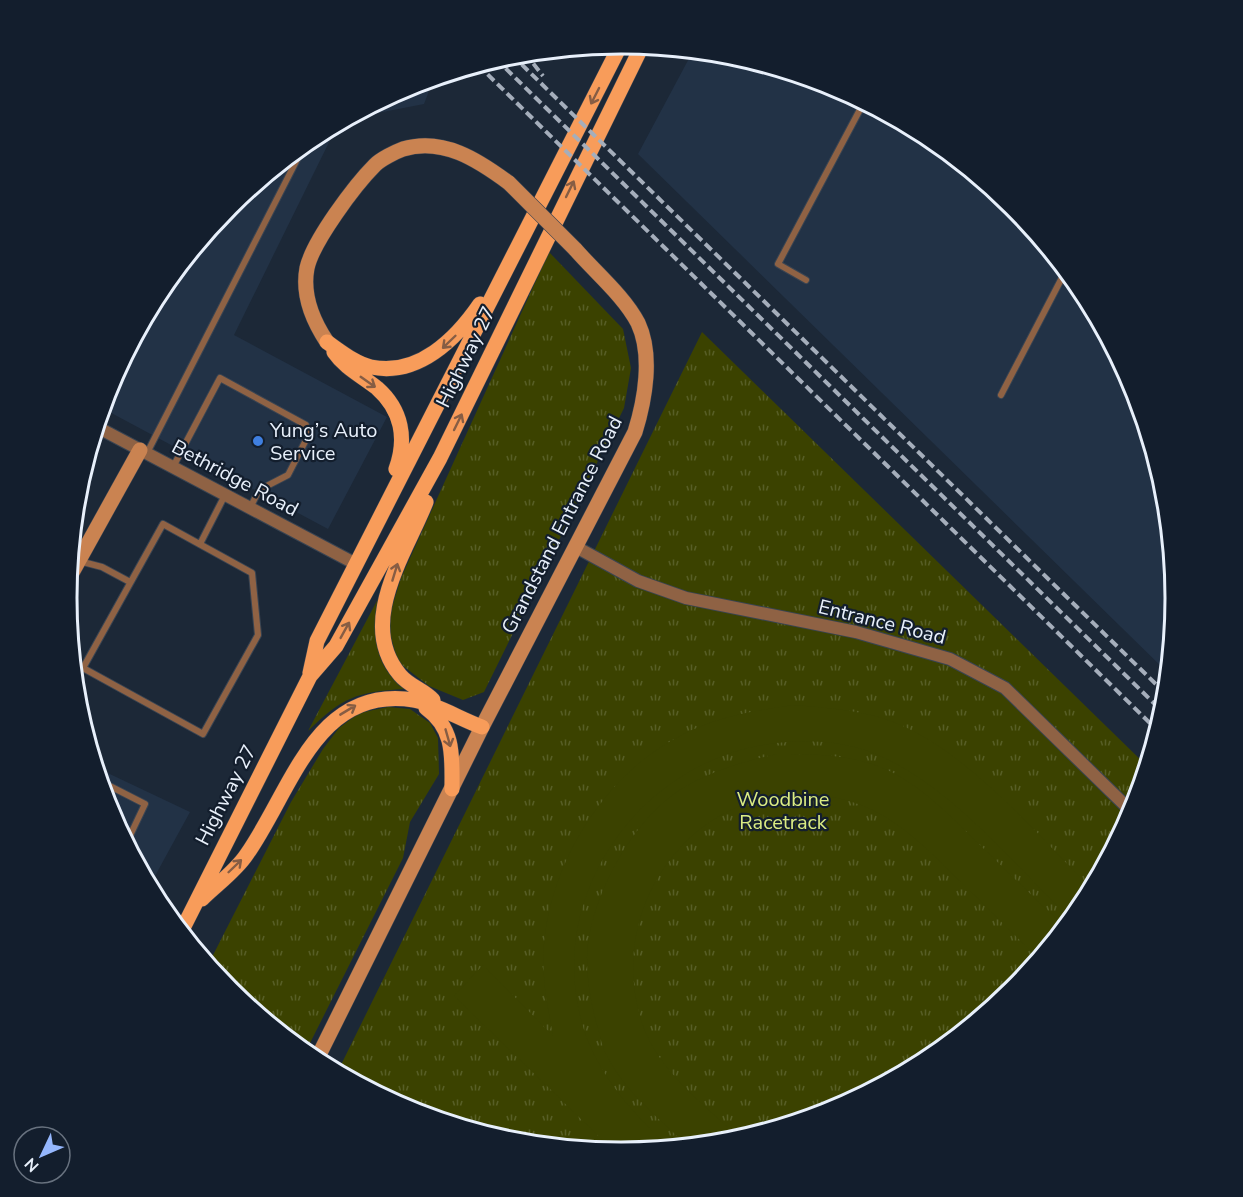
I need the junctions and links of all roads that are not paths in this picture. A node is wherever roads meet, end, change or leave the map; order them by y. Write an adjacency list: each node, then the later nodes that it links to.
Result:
1 (616, 54): 5 (main road, Highway 27, one-way to 5)
2 (638, 54): 12 (main road, Highway 27, one-way to 2)
3 (860, 109): 7 (lane)
4 (295, 164): 11 (lane)
5 (520, 244): 8 (main road, one-way to 8); 16 (main road, Highway 27)
6 (1061, 279): 9 (lane)
7 (806, 280)
8 (327, 342): 16 (main road, one-way to 16); 18 (street, Grandstand Entrance Road, bridge)
9 (1001, 395)
10 (104, 430): 11 (street, Bethridge Road)
11 (143, 452): 13 (street, Bethridge Road); 19 (street)
12 (440, 458): 22 (main road, Highway 27, one-way to 12); 24 (main road, one-way to 12)
13 (173, 468): 14 (street, Bethridge Road); 15 (lane)
14 (225, 495): 15 (street, Bethridge Road); 17 (lane)
15 (250, 508): 20 (street, Bethridge Road)
16 (371, 535): 20 (main road, Highway 27)
17 (200, 544): 21 (lane); 21 (lane)
18 (576, 548): 25 (street, Grandstand Entrance Road); 28 (street, Entrance Road)
19 (78, 560): 21 (lane)
20 (356, 564): 22 (main road, Highway 27)
21 (130, 582)
22 (310, 676): 30 (main road, Highway 27)
23 (417, 701): 24 (main road); 27 (main road, one-way to 27); 30 (main road, one-way to 23)
24 (440, 710): 25 (main road)
25 (482, 727): 27 (street, Grandstand Entrance Road)
26 (110, 786): 29 (lane)
27 (452, 789): 32 (street, Grandstand Entrance Road)
28 (1125, 806)
29 (131, 834)
30 (193, 907): 31 (main road, Highway 27)
31 (185, 923)
32 (321, 1052)

